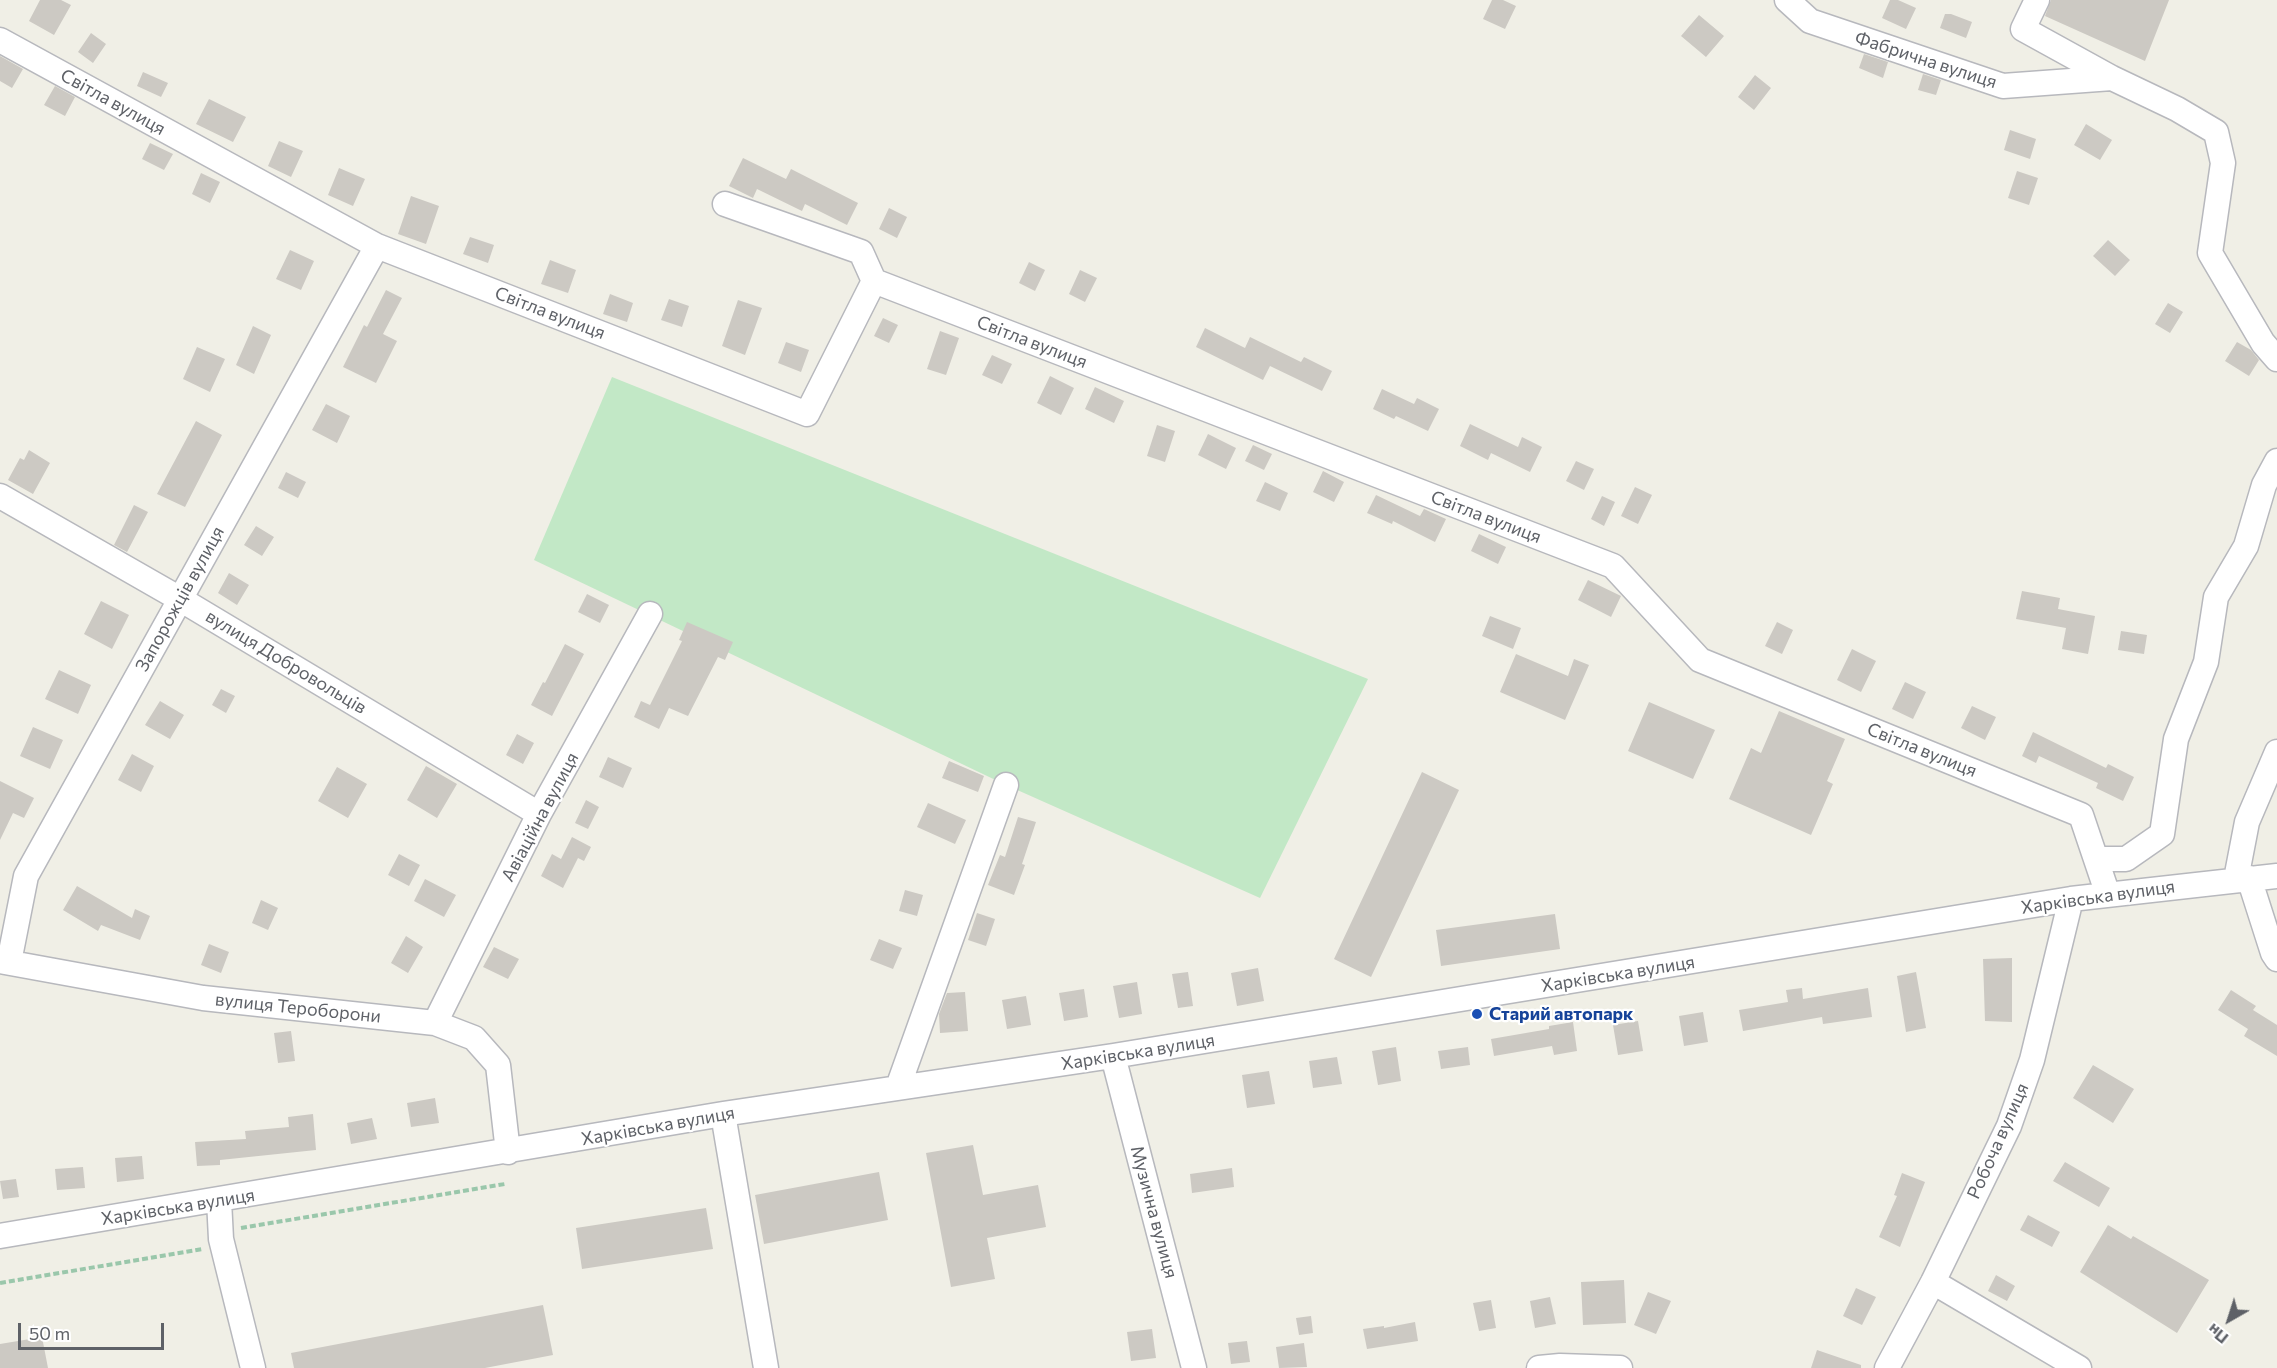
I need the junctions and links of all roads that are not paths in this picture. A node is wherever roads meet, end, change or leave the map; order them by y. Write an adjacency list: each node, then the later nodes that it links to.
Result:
1 (1787, 0): 4 (street, Фабрична вулиця)
2 (2037, 0): 4 (street)
3 (0, 40): 6 (street, Світла вулиця)
4 (2112, 78): 8 (street)
5 (725, 204): 7 (street)
6 (377, 246): 7 (street, Світла вулиця); 11 (street, Запорожців вулиця)
7 (874, 281): 16 (street, Світла вулиця)
8 (2277, 359)
9 (2277, 461): 16 (street)
10 (0, 496): 11 (street, вулиця Добровольців)
11 (180, 599): 15 (street, вулиця Добровольців); 22 (street, Запорожців вулиця)
12 (650, 614): 15 (street, Авіаційна вулиця)
13 (2277, 752): 18 (street)
14 (1006, 785): 25 (street)
15 (539, 814): 23 (street, Авіаційна вулиця)
16 (2096, 859): 19 (street, Світла вулиця)
17 (2277, 876): 18 (street, Харківська вулиця)
18 (2242, 878): 19 (street, Харківська вулиця); 21 (street)
19 (2108, 895): 20 (street, Харківська вулиця)
20 (2071, 899): 24 (street, Харківська вулиця); 30 (street, Робоча вулиця)
21 (2277, 959)
22 (5, 962): 23 (street, вулиця Тероборони)
23 (435, 1023): 27 (street, вулиця Тероборони)
24 (1113, 1056): 25 (street, Харківська вулиця); 33 (street, Музична вулиця)
25 (898, 1087): 26 (street, Харківська вулиця)
26 (723, 1114): 27 (street, Харківська вулиця); 32 (street)
27 (508, 1152): 28 (street, Харківська вулиця)
28 (219, 1200): 29 (street, Харківська вулиця); 31 (street)
29 (0, 1236)
30 (1933, 1282): 36 (street, Робоча вулиця); 37 (street)
31 (254, 1368)
32 (766, 1368)
33 (1194, 1368)
34 (1539, 1368): 35 (street)
35 (1620, 1368)
36 (1887, 1368)
37 (2079, 1368)

